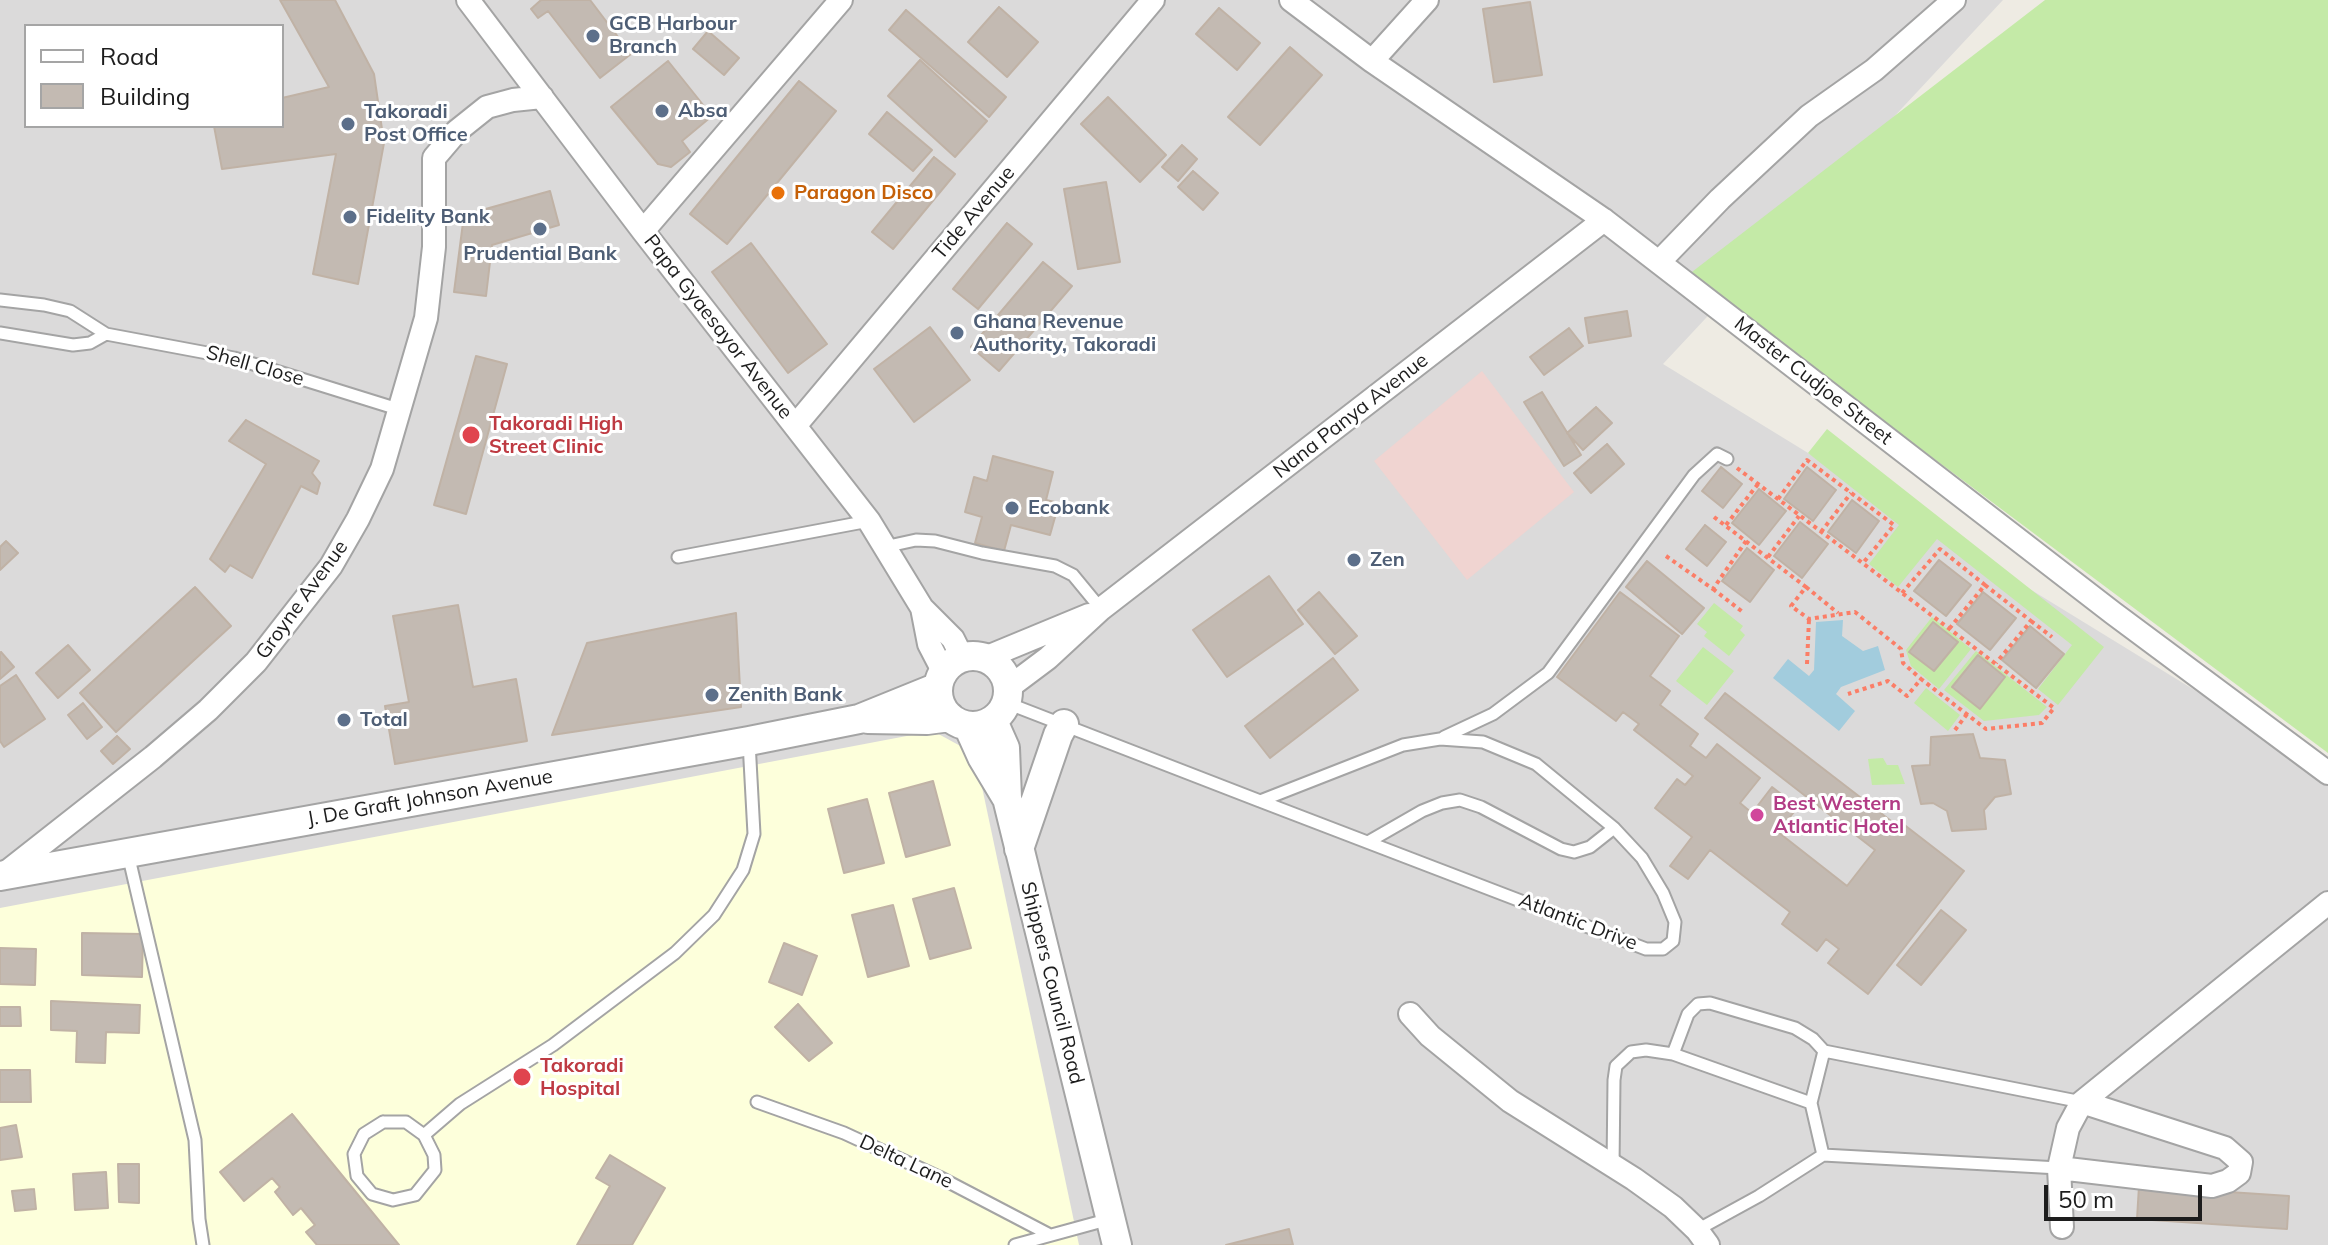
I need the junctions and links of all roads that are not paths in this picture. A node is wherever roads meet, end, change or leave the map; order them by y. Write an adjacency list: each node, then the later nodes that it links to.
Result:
1 (468, 0): 8 (street, Papa Gyaesayor Avenue)
2 (841, 0): 10 (street)
3 (1153, 0): 16 (street, Tide Avenue)
4 (1291, 0): 7 (street, Master Cudjoe Street)
5 (1427, 0): 7 (street)
6 (1954, 0): 11 (street)
7 (1372, 61): 9 (street, Master Cudjoe Street)
8 (542, 97): 10 (street, Papa Gyaesayor Avenue); 15 (street, Groyne Avenue)
9 (1604, 220): 11 (street, Master Cudjoe Street); 21 (street, Nana Panya Avenue)
10 (643, 231): 16 (street, Papa Gyaesayor Avenue)
11 (1659, 262): 28 (street, Master Cudjoe Street)
12 (0, 300): 14 (lane, Shell Close)
13 (0, 333): 14 (lane, Shell Close)
14 (106, 334): 15 (lane, Shell Close)
15 (401, 410): 34 (street, Groyne Avenue)
16 (795, 426): 18 (street, Papa Gyaesayor Avenue)
17 (1729, 462): 26 (lane)
18 (869, 521): 19 (street, Papa Gyaesayor Avenue); 20 (lane)
19 (884, 547): 21 (lane); 22 (street, Papa Gyaesayor Avenue)
20 (678, 557)
21 (1099, 611): 22 (street, Nana Panya Avenue); 23 (street, Nana Panya Avenue)
22 (957, 668): 23 (street); 23 (street); 24 (street, J. De Graft Johnson Avenue)
23 (985, 711): 24 (street, J. De Graft Johnson Avenue); 25 (lane, Atlantic Drive); 32 (street, Shippers Council Road)
24 (859, 719): 27 (street, J. De Graft Johnson Avenue)
25 (1064, 724): 29 (lane, Atlantic Drive); 32 (street)
26 (1440, 739): 29 (lane, Atlantic Drive); 30 (lane, Atlantic Drive)
27 (749, 741): 33 (street, J. De Graft Johnson Avenue); 42 (lane)
28 (2328, 773)
29 (1260, 801): 31 (lane, Atlantic Drive)
30 (1614, 828): 31 (lane); 31 (lane, Atlantic Drive)
31 (1368, 842)
32 (1019, 850): 47 (street, Shippers Council Road)
33 (127, 851): 34 (street, J. De Graft Johnson Avenue); 50 (lane)
34 (1, 876)
35 (2328, 903): 40 (street)
36 (1410, 1014): 44 (street)
37 (1824, 1051): 38 (lane); 40 (lane); 41 (lane)
38 (1673, 1054): 41 (lane); 44 (lane)
39 (757, 1102): 48 (lane, Delta Lane)
40 (2082, 1102): 45 (street); 45 (street)
41 (1811, 1103): 43 (lane)
42 (424, 1135): 42 (lane)
43 (1823, 1155): 45 (lane); 49 (lane)
44 (1613, 1167): 49 (street)
45 (2059, 1168): 46 (street)
46 (2062, 1227)
47 (1114, 1232): 48 (lane)
48 (1050, 1235): 51 (lane)
49 (1702, 1237)
50 (203, 1245)
51 (1015, 1245)

